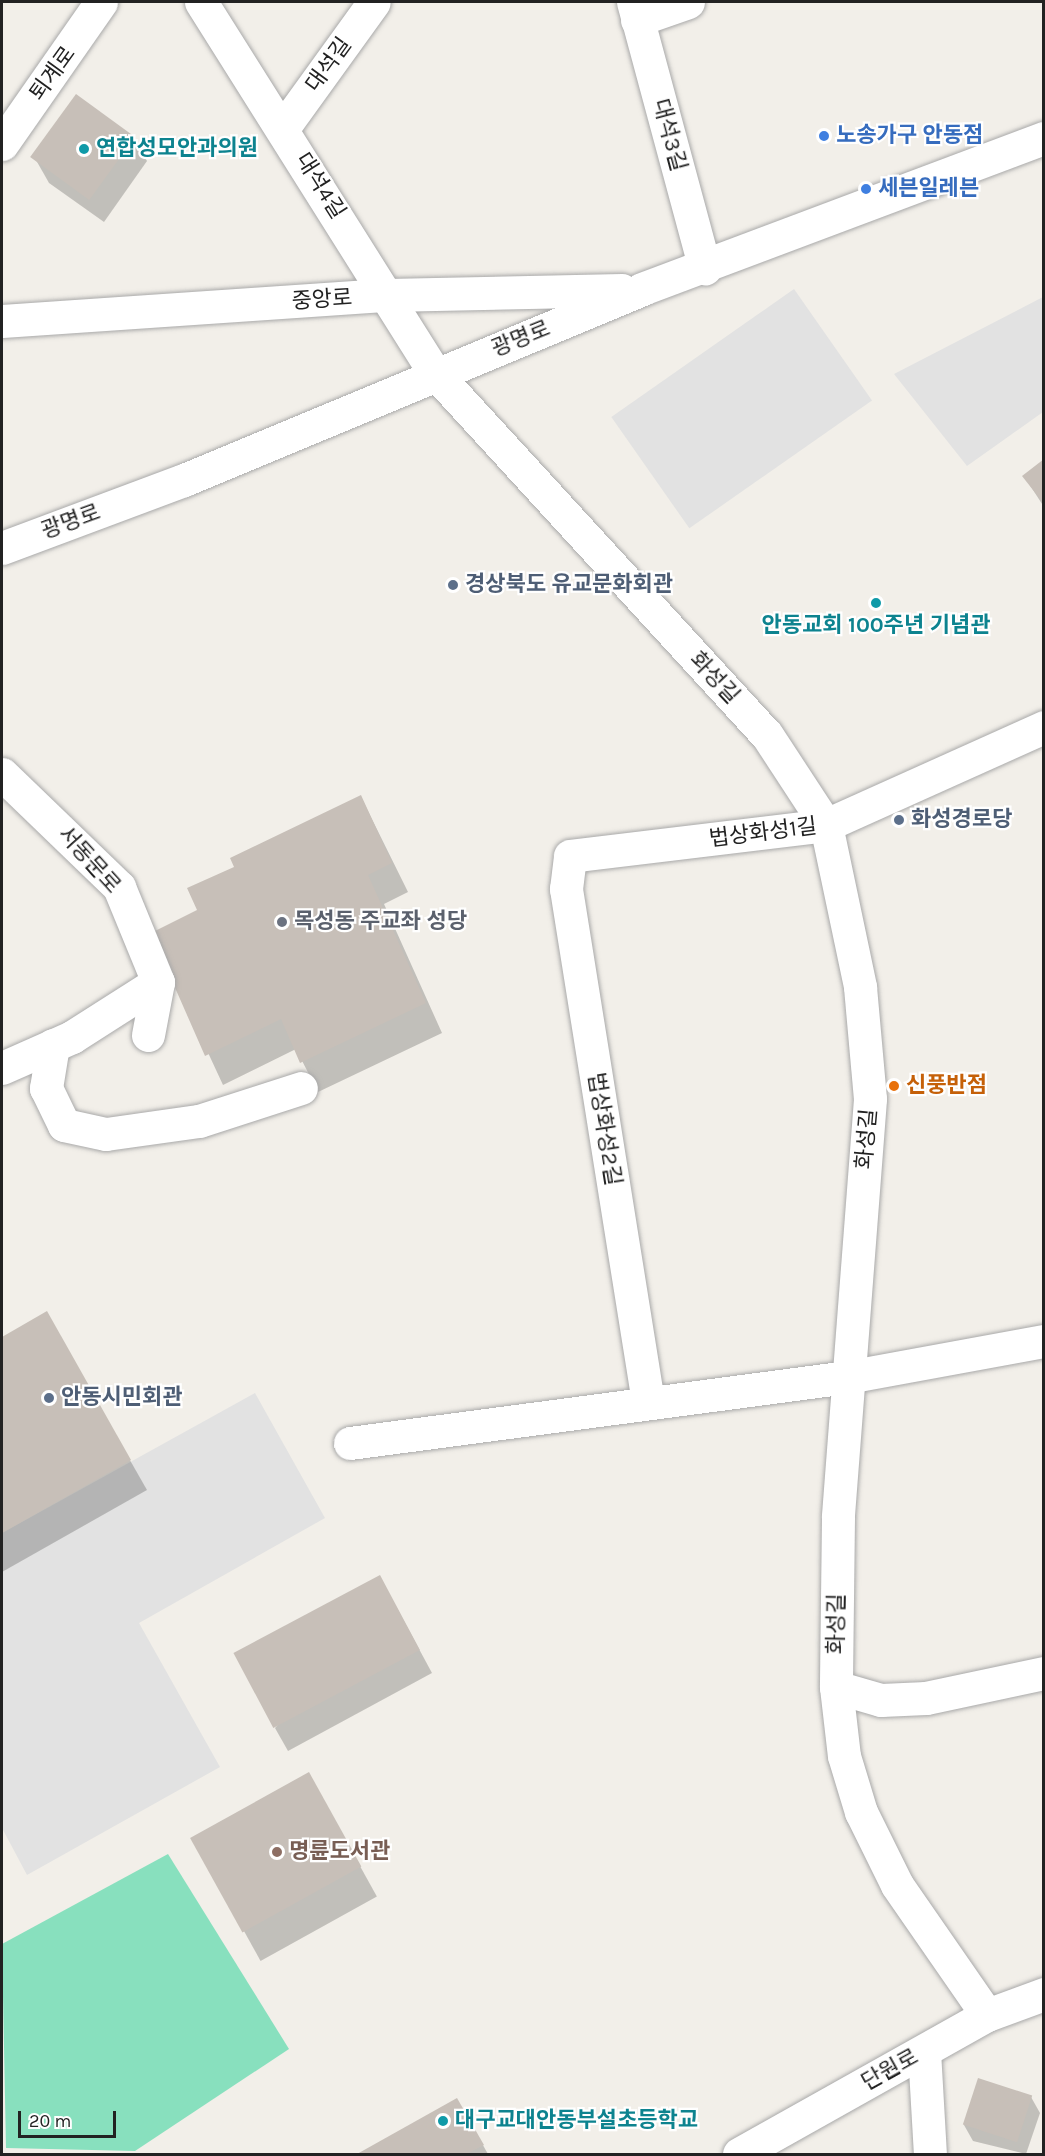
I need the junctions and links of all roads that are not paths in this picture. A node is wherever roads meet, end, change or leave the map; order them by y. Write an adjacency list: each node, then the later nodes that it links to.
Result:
1 (101, 2): 8 (street, 퇴계로)
2 (201, 2): 6 (street, 대석4길)
3 (374, 2): 6 (street, 대석길)
4 (688, 2): 5 (street)
5 (635, 11): 9 (street, 대석3길)
6 (283, 128): 11 (street, 대석4길)
7 (1044, 138): 9 (street, 광명로)
8 (2, 144)
9 (705, 268): 10 (street, 광명로)
10 (642, 289): 11 (street, 중앙로); 13 (street, 광명로)
11 (387, 295): 12 (street, 중앙로); 13 (street, 대석4길)
12 (2, 321)
13 (435, 374): 14 (street, 광명로); 17 (street, 화성길)
14 (2, 548)
15 (1044, 727): 17 (street, 법상화성1길)
16 (2, 774): 19 (street, 서동문로)
17 (826, 825): 18 (street, 법상화성1길); 25 (street, 화성길)
18 (570, 856): 26 (street, 법상화성2길)
19 (158, 982): 20 (street); 21 (street)
20 (148, 1035)
21 (52, 1045): 22 (street); 23 (street)
22 (2, 1068)
23 (301, 1088)
24 (1044, 1341): 25 (street)
25 (846, 1377): 26 (street); 29 (street, 화성길)
26 (648, 1402): 27 (street)
27 (350, 1443)
28 (1044, 1673): 29 (street)
29 (836, 1687): 31 (street, 화성길)
30 (1044, 1994): 31 (street, 단원로)
31 (987, 2015): 32 (street, 단원로)
32 (924, 2051): 33 (street, 단원로); 34 (street)
33 (739, 2154)
34 (930, 2154)

